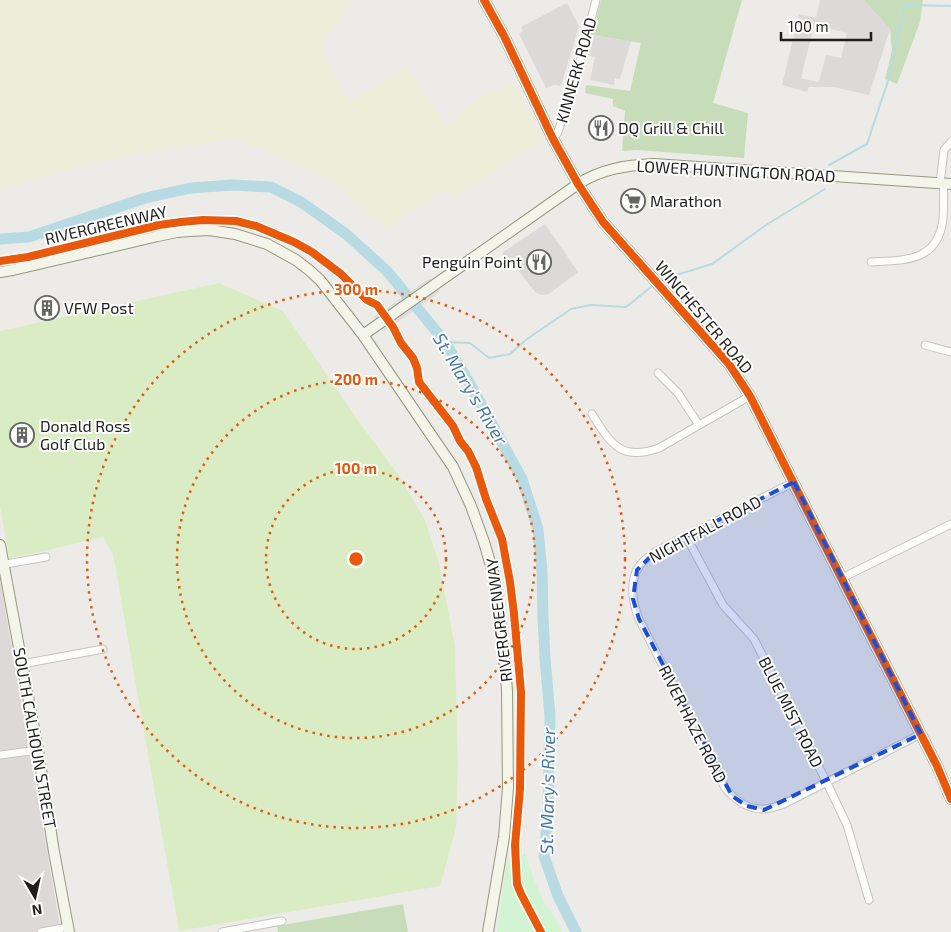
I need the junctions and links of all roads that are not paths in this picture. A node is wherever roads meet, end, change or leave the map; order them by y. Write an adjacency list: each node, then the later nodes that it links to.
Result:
1 (484, 0): 3 (main road, WINCHESTER ROAD)
2 (596, 0): 3 (street, KINNERK ROAD)
3 (553, 139): 5 (main road, WINCHESTER ROAD)
4 (951, 142): 6 (street)
5 (578, 184): 6 (main road, LOWER HUNTINGTON ROAD); 9 (main road, LOWER HUNTINGTON ROAD); 13 (main road, WINCHESTER ROAD)
6 (945, 184): 7 (street)
7 (871, 262)
8 (0, 272): 9 (main road)
9 (363, 334): 36 (main road)
10 (925, 345): 11 (street)
11 (951, 352)
12 (658, 373): 15 (street)
13 (750, 396): 15 (street); 16 (main road, WINCHESTER ROAD)
14 (592, 414): 15 (street)
15 (700, 425)
16 (794, 482): 18 (street, NIGHTFALL ROAD); 22 (main road, WINCHESTER ROAD)
17 (951, 524): 22 (street)
18 (686, 536): 23 (street, NIGHTFALL ROAD); 29 (street, BLUE MIST ROAD)
19 (0, 545): 21 (main road, SOUTH CALHOUN STREET)
20 (46, 557): 21 (street)
21 (2, 565): 25 (main road, SOUTH CALHOUN STREET)
22 (842, 578): 26 (main road, WINCHESTER ROAD)
23 (639, 619): 29 (street, RIVER HAZE ROAD)
24 (102, 649): 25 (street)
25 (22, 664): 27 (main road, SOUTH CALHOUN STREET)
26 (922, 734): 29 (street); 30 (main road, WINCHESTER ROAD)
27 (38, 750): 28 (street); 33 (main road, SOUTH CALHOUN STREET)
28 (0, 755)
29 (827, 783): 31 (street, BLUE MIST ROAD)
30 (951, 799)
31 (869, 900)
32 (282, 921): 35 (street)
33 (69, 929): 34 (street)
34 (40, 932)
35 (222, 932)
36 (488, 932)

